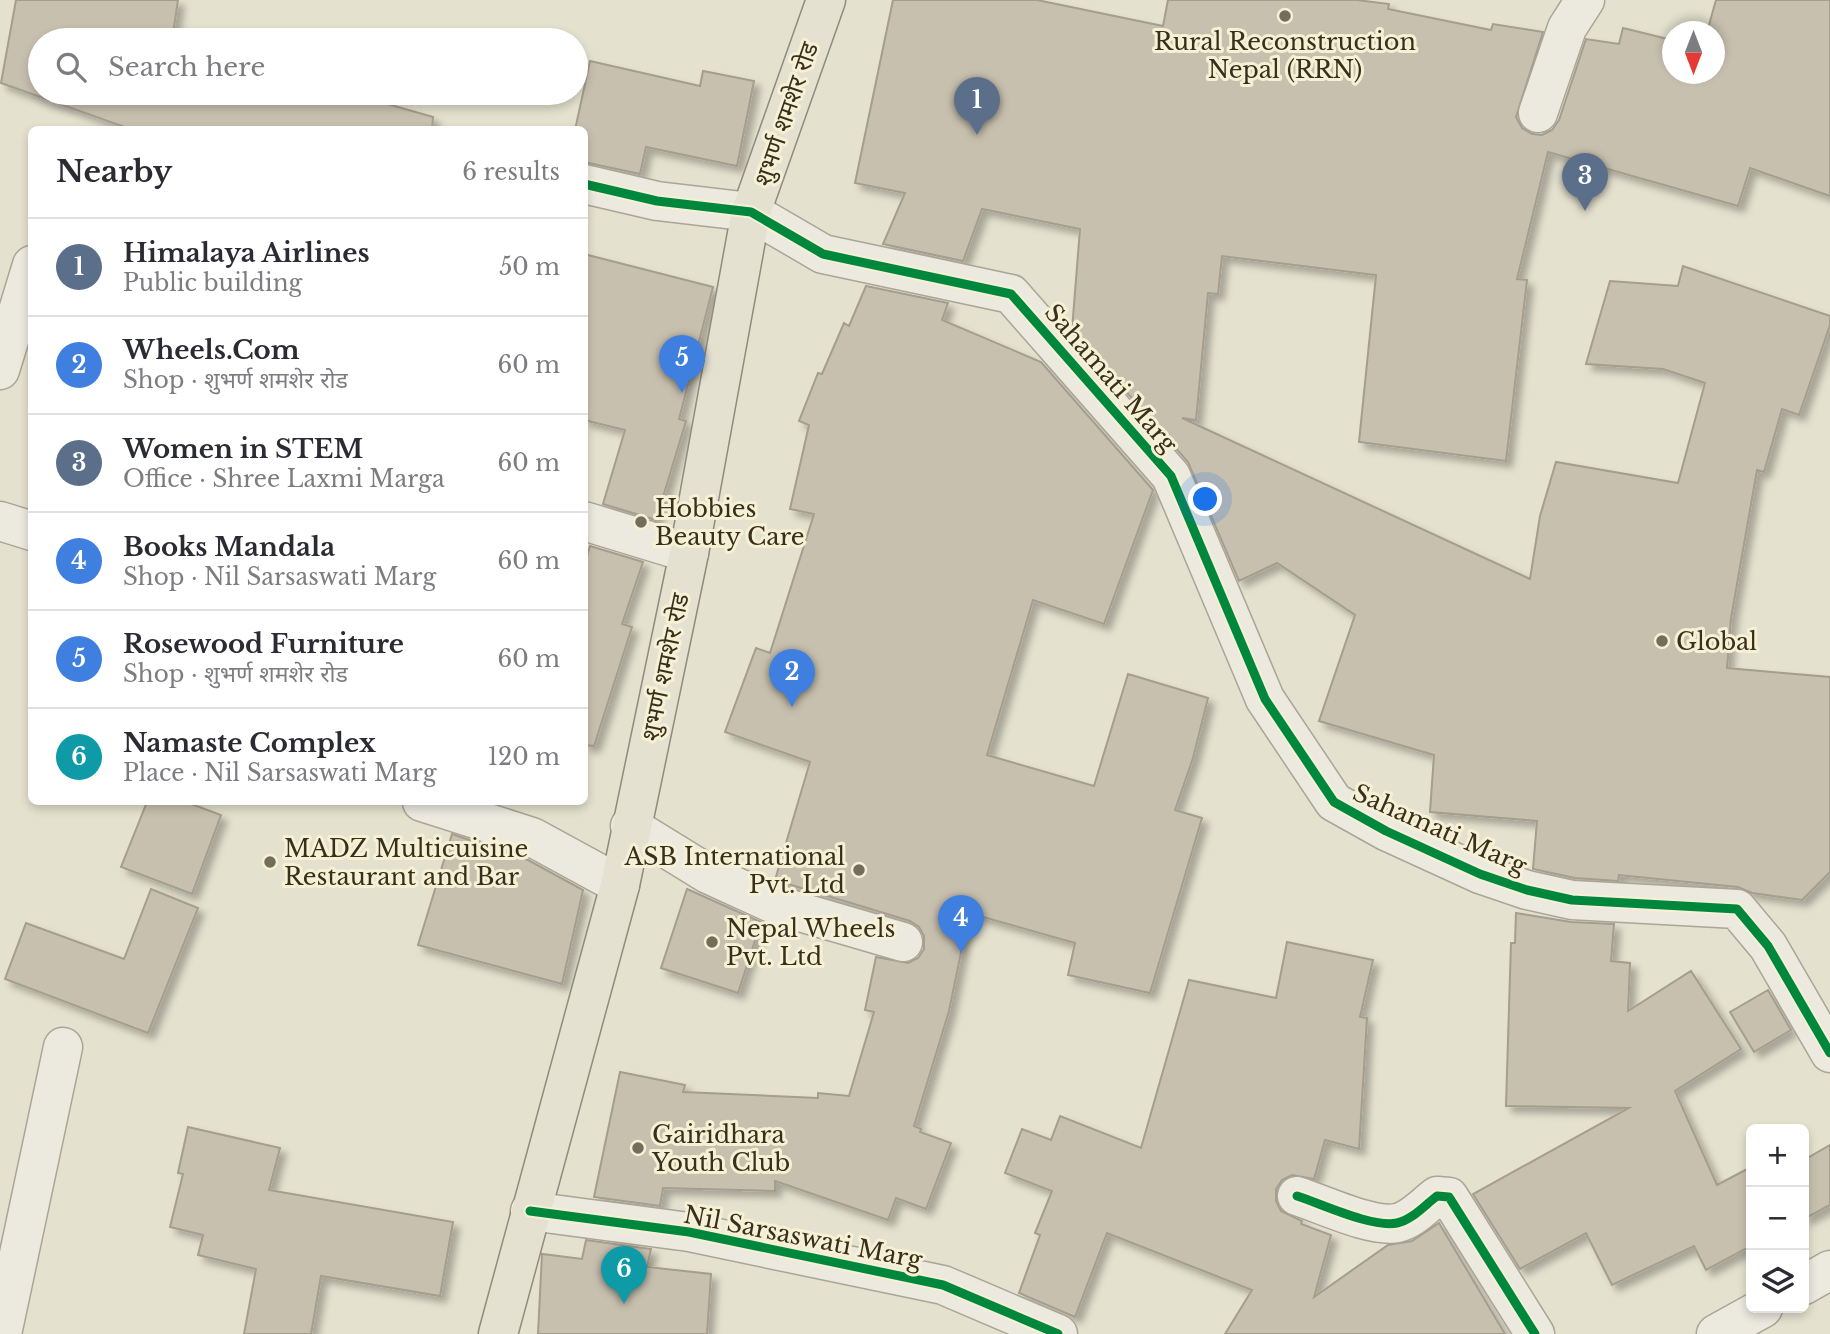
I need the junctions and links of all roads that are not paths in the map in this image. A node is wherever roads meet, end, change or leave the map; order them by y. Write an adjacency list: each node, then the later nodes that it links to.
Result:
1 (826, 0): 5 (main road, शुभर्ण शमशेर रोड)
2 (1585, 0): 3 (street)
3 (1538, 113)
4 (588, 185): 5 (street)
5 (751, 212): 11 (main road, शुभर्ण शमशेर रोड); 17 (street, Sahamati Marg)
6 (28, 278): 7 (street)
7 (0, 370)
8 (0, 521): 10 (street)
9 (588, 522): 11 (street)
10 (28, 530)
11 (690, 553): 13 (main road, शुभर्ण शमशेर रोड)
12 (431, 805): 14 (street)
13 (630, 826): 14 (main road, शुभर्ण शमशेर रोड); 15 (street)
14 (620, 885): 19 (main road, शुभर्ण शमशेर रोड)
15 (903, 942)
16 (63, 1047): 23 (street)
17 (1830, 1053)
18 (1297, 1196): 26 (street)
19 (530, 1211): 24 (main road, शुभर्ण शमशेर रोड); 25 (street, Nil Sarsaswati Marg)
20 (1830, 1270): 21 (street)
21 (1809, 1282)
22 (1754, 1313): 27 (street)
23 (2, 1334)
24 (498, 1334)
25 (1058, 1334)
26 (1535, 1334)
27 (1716, 1334)

